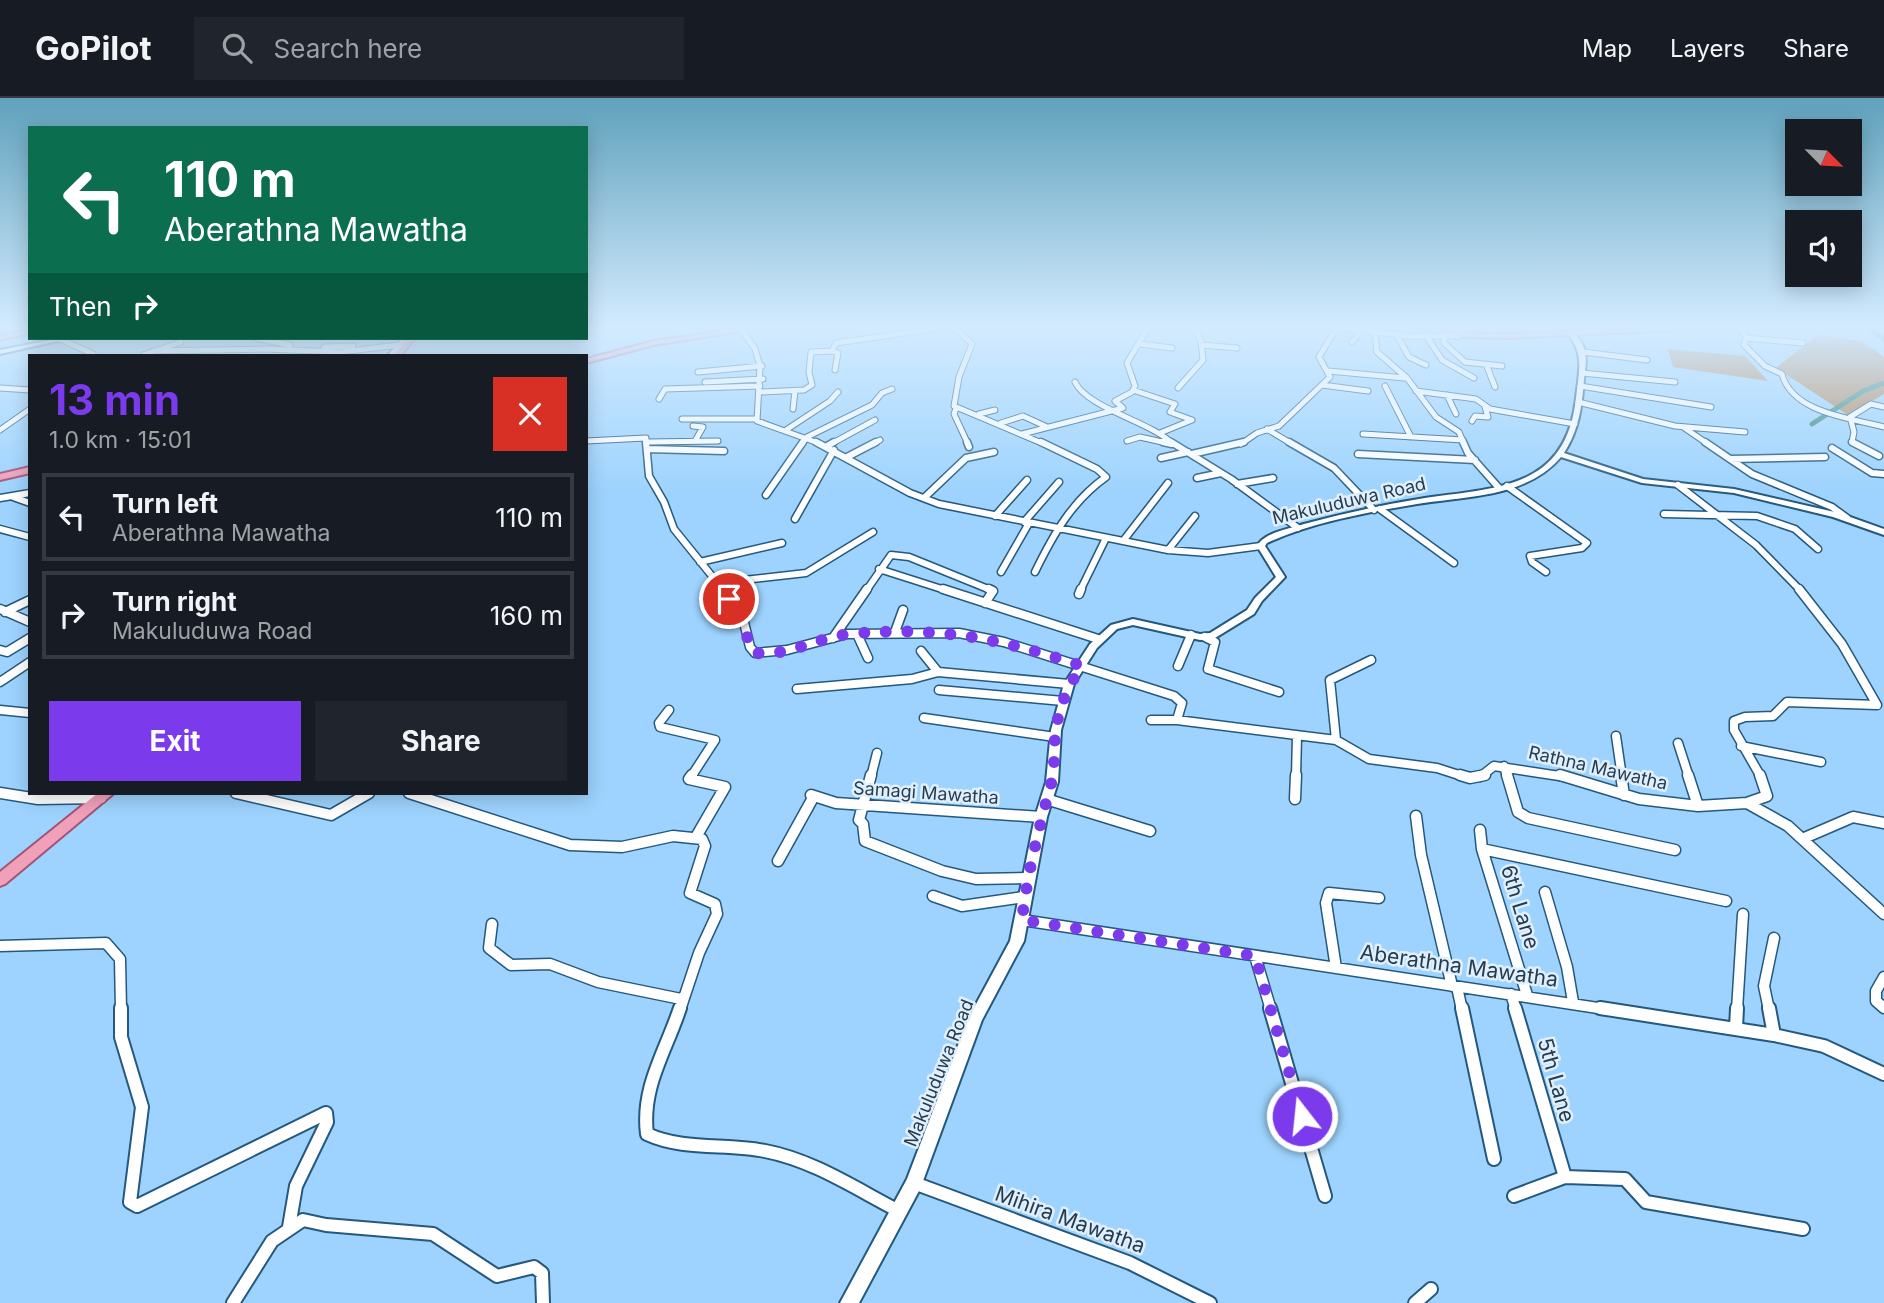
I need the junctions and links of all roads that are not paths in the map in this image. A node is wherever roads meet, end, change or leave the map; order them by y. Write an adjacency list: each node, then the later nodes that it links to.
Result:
1 (708, 382): 15 (street)
2 (761, 382): 15 (street)
3 (811, 382): 25 (street)
4 (958, 382): 35 (street)
5 (1075, 382): 39 (street)
6 (1133, 382): 24 (street)
7 (1183, 382): 20 (street)
8 (1325, 382): 14 (street)
9 (1411, 382): 27 (street)
10 (1493, 382): 18 (street)
11 (1581, 382): 17 (street, Makuluduwa Road)
12 (1783, 382): 42 (street)
13 (28, 385): 21 (street)
14 (1322, 385): 26 (street); 53 (street)
15 (761, 386): 25 (street); 30 (street); 44 (street)
16 (1385, 386): 61 (street)
17 (1580, 386): 31 (street, Makuluduwa Road); 33 (street)
18 (1495, 387)
19 (0, 388): 21 (street)
20 (1178, 388)
21 (16, 389): 23 (street)
22 (892, 389): 60 (street)
23 (28, 390)
24 (1133, 390): 39 (street); 57 (street)
25 (795, 391): 36 (street)
26 (1368, 391)
27 (1416, 391): 29 (street); 64 (street)
28 (838, 392): 55 (street)
29 (1447, 395): 32 (street); 41 (street)
30 (659, 399)
31 (1578, 402): 48 (street, Makuluduwa Road); 50 (street)
32 (1485, 407): 46 (street); 48 (street)
33 (1711, 407)
34 (1884, 407): 42 (street)
35 (956, 408): 40 (street); 71 (street)
36 (793, 409)
37 (28, 410): 54 (street)
38 (995, 410): 40 (street)
39 (1115, 411): 52 (street); 57 (street)
40 (979, 414): 47 (street)
41 (1456, 414)
42 (1850, 417): 51 (street); 79 (street)
43 (682, 419): 44 (street)
44 (756, 419): 55 (street)
45 (875, 421): 70 (street)
46 (1472, 421)
47 (1001, 423): 52 (street); 58 (street)
48 (1575, 424): 78 (street, Makuluduwa Road)
49 (693, 426): 66 (street)
50 (1683, 427): 56 (street); 83 (street)
51 (1884, 427)
52 (1047, 428): 58 (street)
53 (1267, 429): 76 (street); 103 (street)
54 (0, 430)
55 (786, 430): 60 (street)
56 (1745, 432)
57 (1160, 433): 68 (street)
58 (1022, 434): 111 (street)
59 (1363, 434): 61 (street)
60 (807, 437): 70 (street); 98 (street)
61 (1411, 437): 64 (street)
62 (718, 440): 66 (street)
63 (880, 440): 80 (street)
64 (1463, 440): 84 (street)
65 (588, 441): 69 (street)
66 (695, 441): 69 (street)
67 (1127, 441): 68 (street)
68 (1172, 444): 76 (street)
69 (648, 446): 74 (street); 123 (street)
70 (827, 446): 73 (street)
71 (970, 447)
72 (1832, 448): 87 (street)
73 (834, 450): 80 (street); 109 (street)
74 (724, 451)
75 (994, 452): 101 (street)
76 (1190, 453): 82 (street); 86 (street)
77 (1358, 454): 84 (street)
78 (1559, 454): 95 (street); 96 (street, Makuluduwa Road)
79 (1879, 456)
80 (847, 457): 101 (street)
81 (1825, 457): 83 (street)
82 (1161, 458)
83 (1730, 459): 108 (street)
84 (1475, 460): 96 (street)
85 (28, 469): 88 (main road)
86 (1222, 473): 89 (street); 94 (street)
87 (1884, 474)
88 (0, 475)
89 (1197, 478)
90 (1273, 478): 94 (street)
91 (1027, 480): 105 (street)
92 (1059, 482): 110 (street)
93 (1168, 484): 118 (street)
94 (1237, 484): 112 (street)
95 (1678, 485): 107 (street); 108 (street)
96 (1503, 487): 103 (street, Makuluduwa Road); 128 (street)
97 (28, 493): 99 (street)
98 (766, 495)
99 (10, 496): 100 (street); 102 (street)
100 (0, 498)
101 (924, 498): 105 (street)
102 (28, 502)
103 (1377, 509): 112 (street, Makuluduwa Road); 124 (street)
104 (1664, 513): 107 (street)
105 (995, 516): 110 (street)
106 (1195, 516): 122 (street)
107 (1718, 516): 121 (street); 157 (street)
108 (1847, 518): 115 (street)
109 (795, 519)
110 (1027, 522): 111 (street); 126 (street)
111 (1057, 528): 117 (street); 127 (street)
112 (1298, 528): 120 (street, Makuluduwa Road)
113 (0, 529): 116 (street)
114 (873, 532): 129 (street)
115 (1884, 533)
116 (28, 536)
117 (1106, 538): 118 (street); 130 (street)
118 (1123, 541): 122 (street)
119 (782, 543): 123 (street)
120 (1261, 546): 122 (street); 139 (street, Makuluduwa Road)
121 (1818, 549)
122 (1168, 550)
123 (700, 562): 129 (street)
124 (1454, 563)
125 (879, 569): 132 (street); 132 (street); 140 (street)
126 (1001, 572)
127 (1035, 572)
128 (1546, 572)
129 (717, 583): 140 (street)
130 (1079, 594)
131 (28, 601): 133 (street)
132 (985, 603): 142 (street)
133 (3, 610): 135 (street)
134 (903, 610): 136 (street)
135 (28, 621)
136 (895, 632): 137 (street); 148 (street)
137 (857, 634): 140 (street); 145 (street)
138 (1191, 635): 139 (street); 142 (street); 149 (street)
139 (1205, 637): 155 (street)
140 (833, 638)
141 (28, 639): 143 (street)
142 (1098, 639): 148 (street, Makuluduwa Road)
143 (0, 650)
144 (921, 651): 150 (street)
145 (868, 658)
146 (1371, 660): 167 (street)
147 (28, 664): 151 (street)
148 (1082, 666): 152 (street, Makuluduwa Road); 163 (street)
149 (1178, 666)
150 (938, 672): 152 (street); 153 (street)
151 (0, 682)
152 (1069, 684): 156 (street, Makuluduwa Road)
153 (797, 689)
154 (939, 690): 156 (street)
155 (1279, 692)
156 (1063, 701): 166 (street, Makuluduwa Road)
157 (1881, 705): 169 (street)
158 (0, 710): 160 (street)
159 (669, 710): 189 (street)
160 (28, 713)
161 (924, 718): 166 (street)
162 (1151, 720): 163 (street, Rathna Mawatha)
163 (1177, 720): 164 (street, Rathna Mawatha)
164 (1297, 736): 167 (street, Rathna Mawatha); 180 (street)
165 (1616, 736): 178 (street)
166 (1055, 737): 179 (street, Makuluduwa Road)
167 (1336, 740): 172 (street, Rathna Mawatha)
168 (1678, 743): 183 (street)
169 (1741, 746): 171 (street); 181 (street)
170 (877, 753): 182 (street)
171 (1821, 762)
172 (1504, 766): 178 (street, Rathna Mawatha); 192 (street)
173 (0, 793): 174 (street)
174 (104, 795): 194 (main road)
175 (245, 795): 176 (street)
176 (366, 795)
177 (415, 795): 189 (street)
178 (1624, 795): 183 (street, Rathna Mawatha)
179 (1046, 799): 184 (street, Makuluduwa Road); 188 (street)
180 (1295, 799)
181 (1747, 803): 183 (street, Rathna Mawatha); 190 (street)
182 (862, 805): 184 (street, Samagi Mawatha); 193 (street, Samagi Mawatha); 195 (street)
183 (1698, 806)
184 (1041, 817): 195 (street, Makuluduwa Road)
185 (1416, 817): 210 (street)
186 (1884, 823): 190 (street)
187 (1480, 830): 191 (street, 6th Lane)
188 (1150, 831)
189 (696, 837): 213 (street)
190 (1802, 839): 202 (street)
191 (1482, 849): 200 (street); 212 (street, 6th Lane)
192 (1675, 850)
193 (778, 861)
194 (1, 878)
195 (1027, 878): 198 (street, Makuluduwa Road)
196 (1545, 892): 214 (street)
197 (933, 896): 198 (street)
198 (1024, 897): 203 (street, Makuluduwa Road)
199 (1379, 898): 208 (street)
200 (1726, 901)
201 (1743, 914): 216 (street)
202 (1884, 914)
203 (1022, 920): 207 (street, Aberathna Mawatha); 221 (street, Makuluduwa Road)
204 (492, 924): 213 (street)
205 (1774, 937): 217 (street)
206 (0, 946): 225 (street)
207 (1255, 956): 208 (street, Aberathna Mawatha); 222 (street)
208 (1336, 968): 210 (street, Aberathna Mawatha)
209 (1884, 978): 215 (street)
210 (1455, 986): 211 (street, Aberathna Mawatha); 219 (street)
211 (1511, 994): 212 (street, Aberathna Mawatha); 220 (street, 5th Lane)
212 (1527, 995): 214 (street, Aberathna Mawatha)
213 (681, 999): 224 (street)
214 (1573, 1002): 216 (street, Aberathna Mawatha)
215 (1884, 1008)
216 (1736, 1028): 217 (street, Aberathna Mawatha)
217 (1774, 1035): 218 (street, Aberathna Mawatha)
218 (1884, 1074)
219 (1494, 1159)
220 (1565, 1177): 223 (street); 226 (street)
221 (914, 1183): 224 (street, Makuluduwa Road); 231 (street, Mihira Mawatha)
222 (1325, 1196)
223 (1514, 1196)
224 (899, 1211): 230 (street, Makuluduwa Road)
225 (289, 1227): 228 (street); 229 (street)
226 (1803, 1228)
227 (1431, 1289): 232 (street)
228 (233, 1303)
229 (544, 1303)
230 (849, 1303)
231 (1209, 1303)
232 (1415, 1303)

